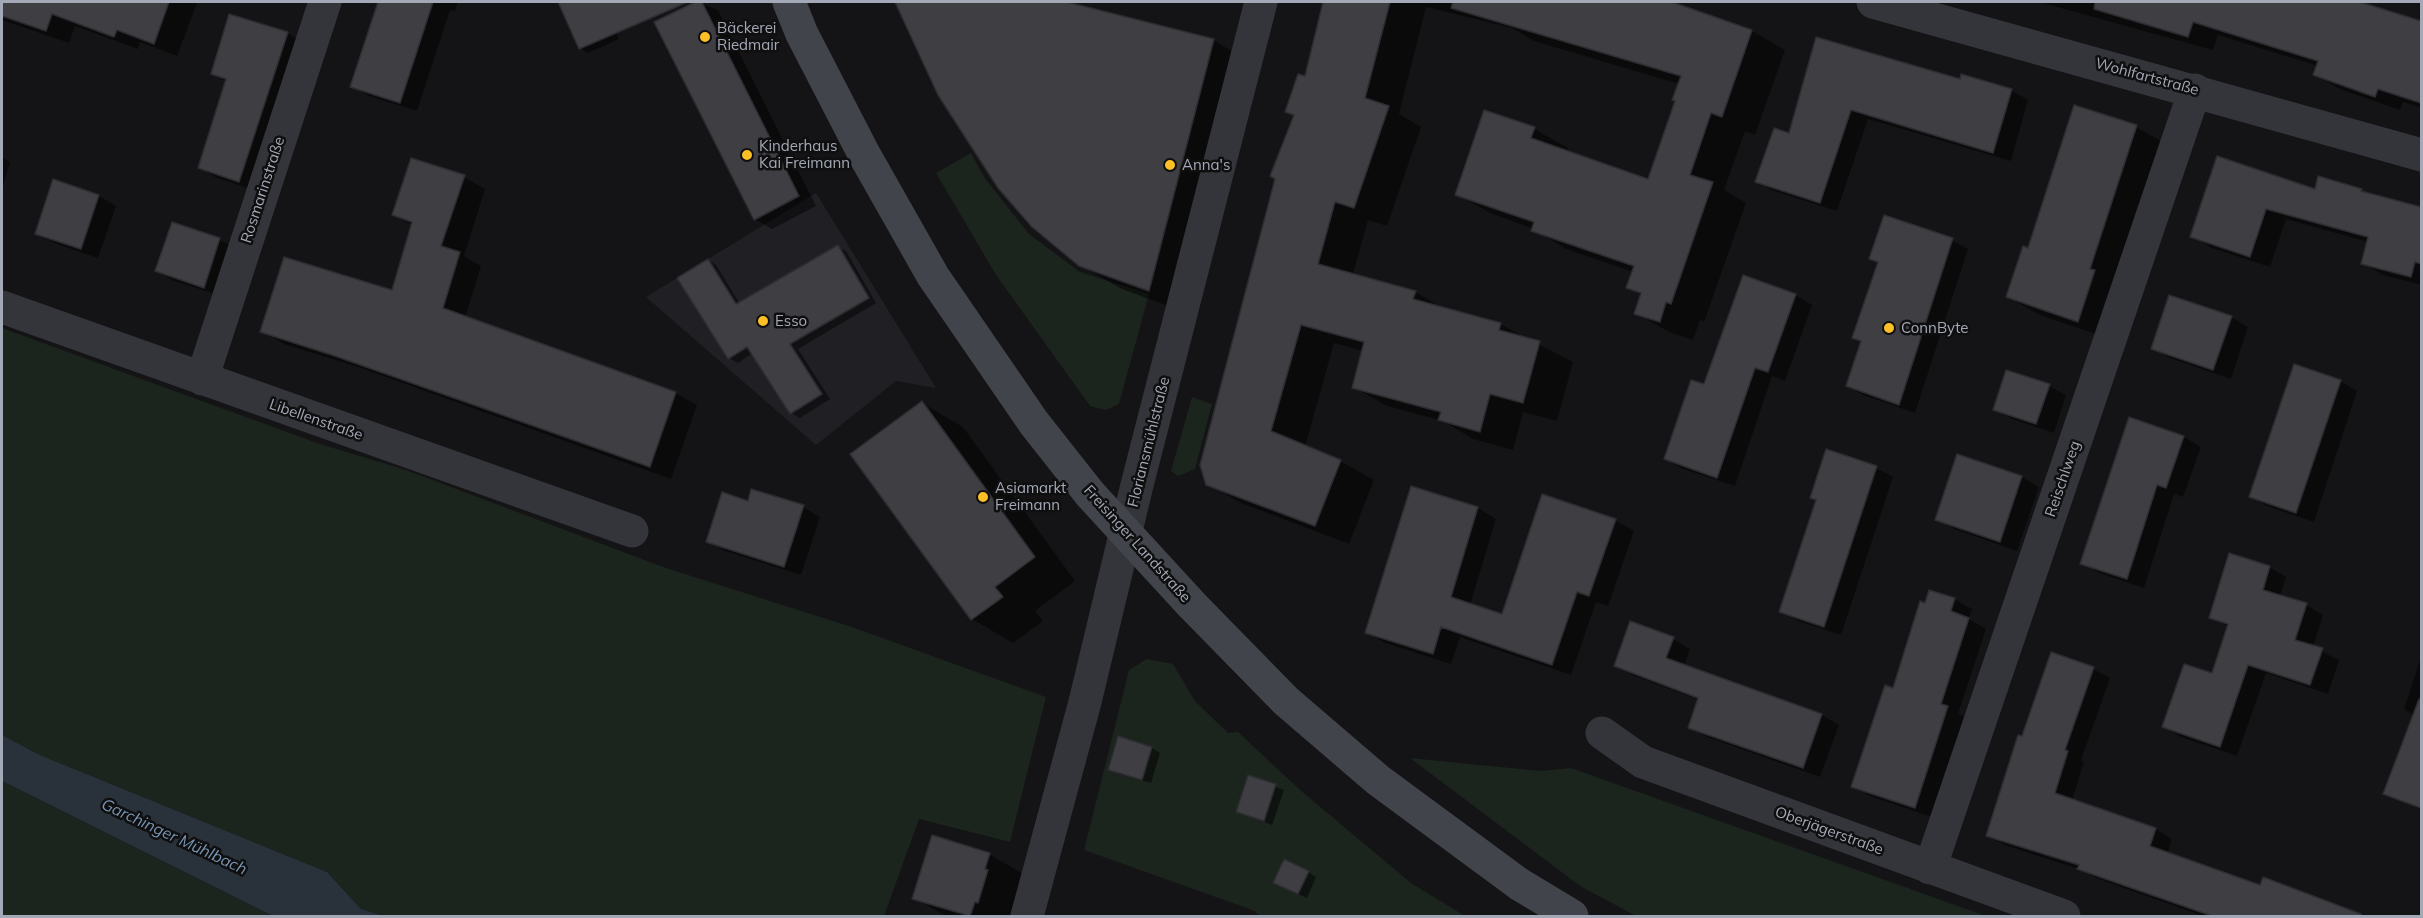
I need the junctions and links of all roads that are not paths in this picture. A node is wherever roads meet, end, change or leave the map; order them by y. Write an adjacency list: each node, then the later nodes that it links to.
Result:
1 (325, 2): 8 (street, Rosmarinstraße)
2 (789, 2): 10 (main road, Freisinger Landstraße)
3 (1261, 2): 10 (street, Floriansmühlstraße)
4 (1873, 2): 5 (street, Wohlfartstraße)
5 (2195, 90): 6 (street, Wohlfartstraße); 12 (street, Reischlweg)
6 (2421, 155)
7 (2, 307): 8 (street, Libellenstraße)
8 (202, 379): 9 (street, Libellenstraße)
9 (632, 531)
10 (1126, 534): 13 (street, Floriansmühlstraße); 14 (main road, Freisinger Landstraße)
11 (1602, 733): 12 (street, Oberjägerstraße)
12 (1930, 868): 15 (street, Oberjägerstraße)
13 (1027, 916)
14 (1572, 916)
15 (2064, 916)

